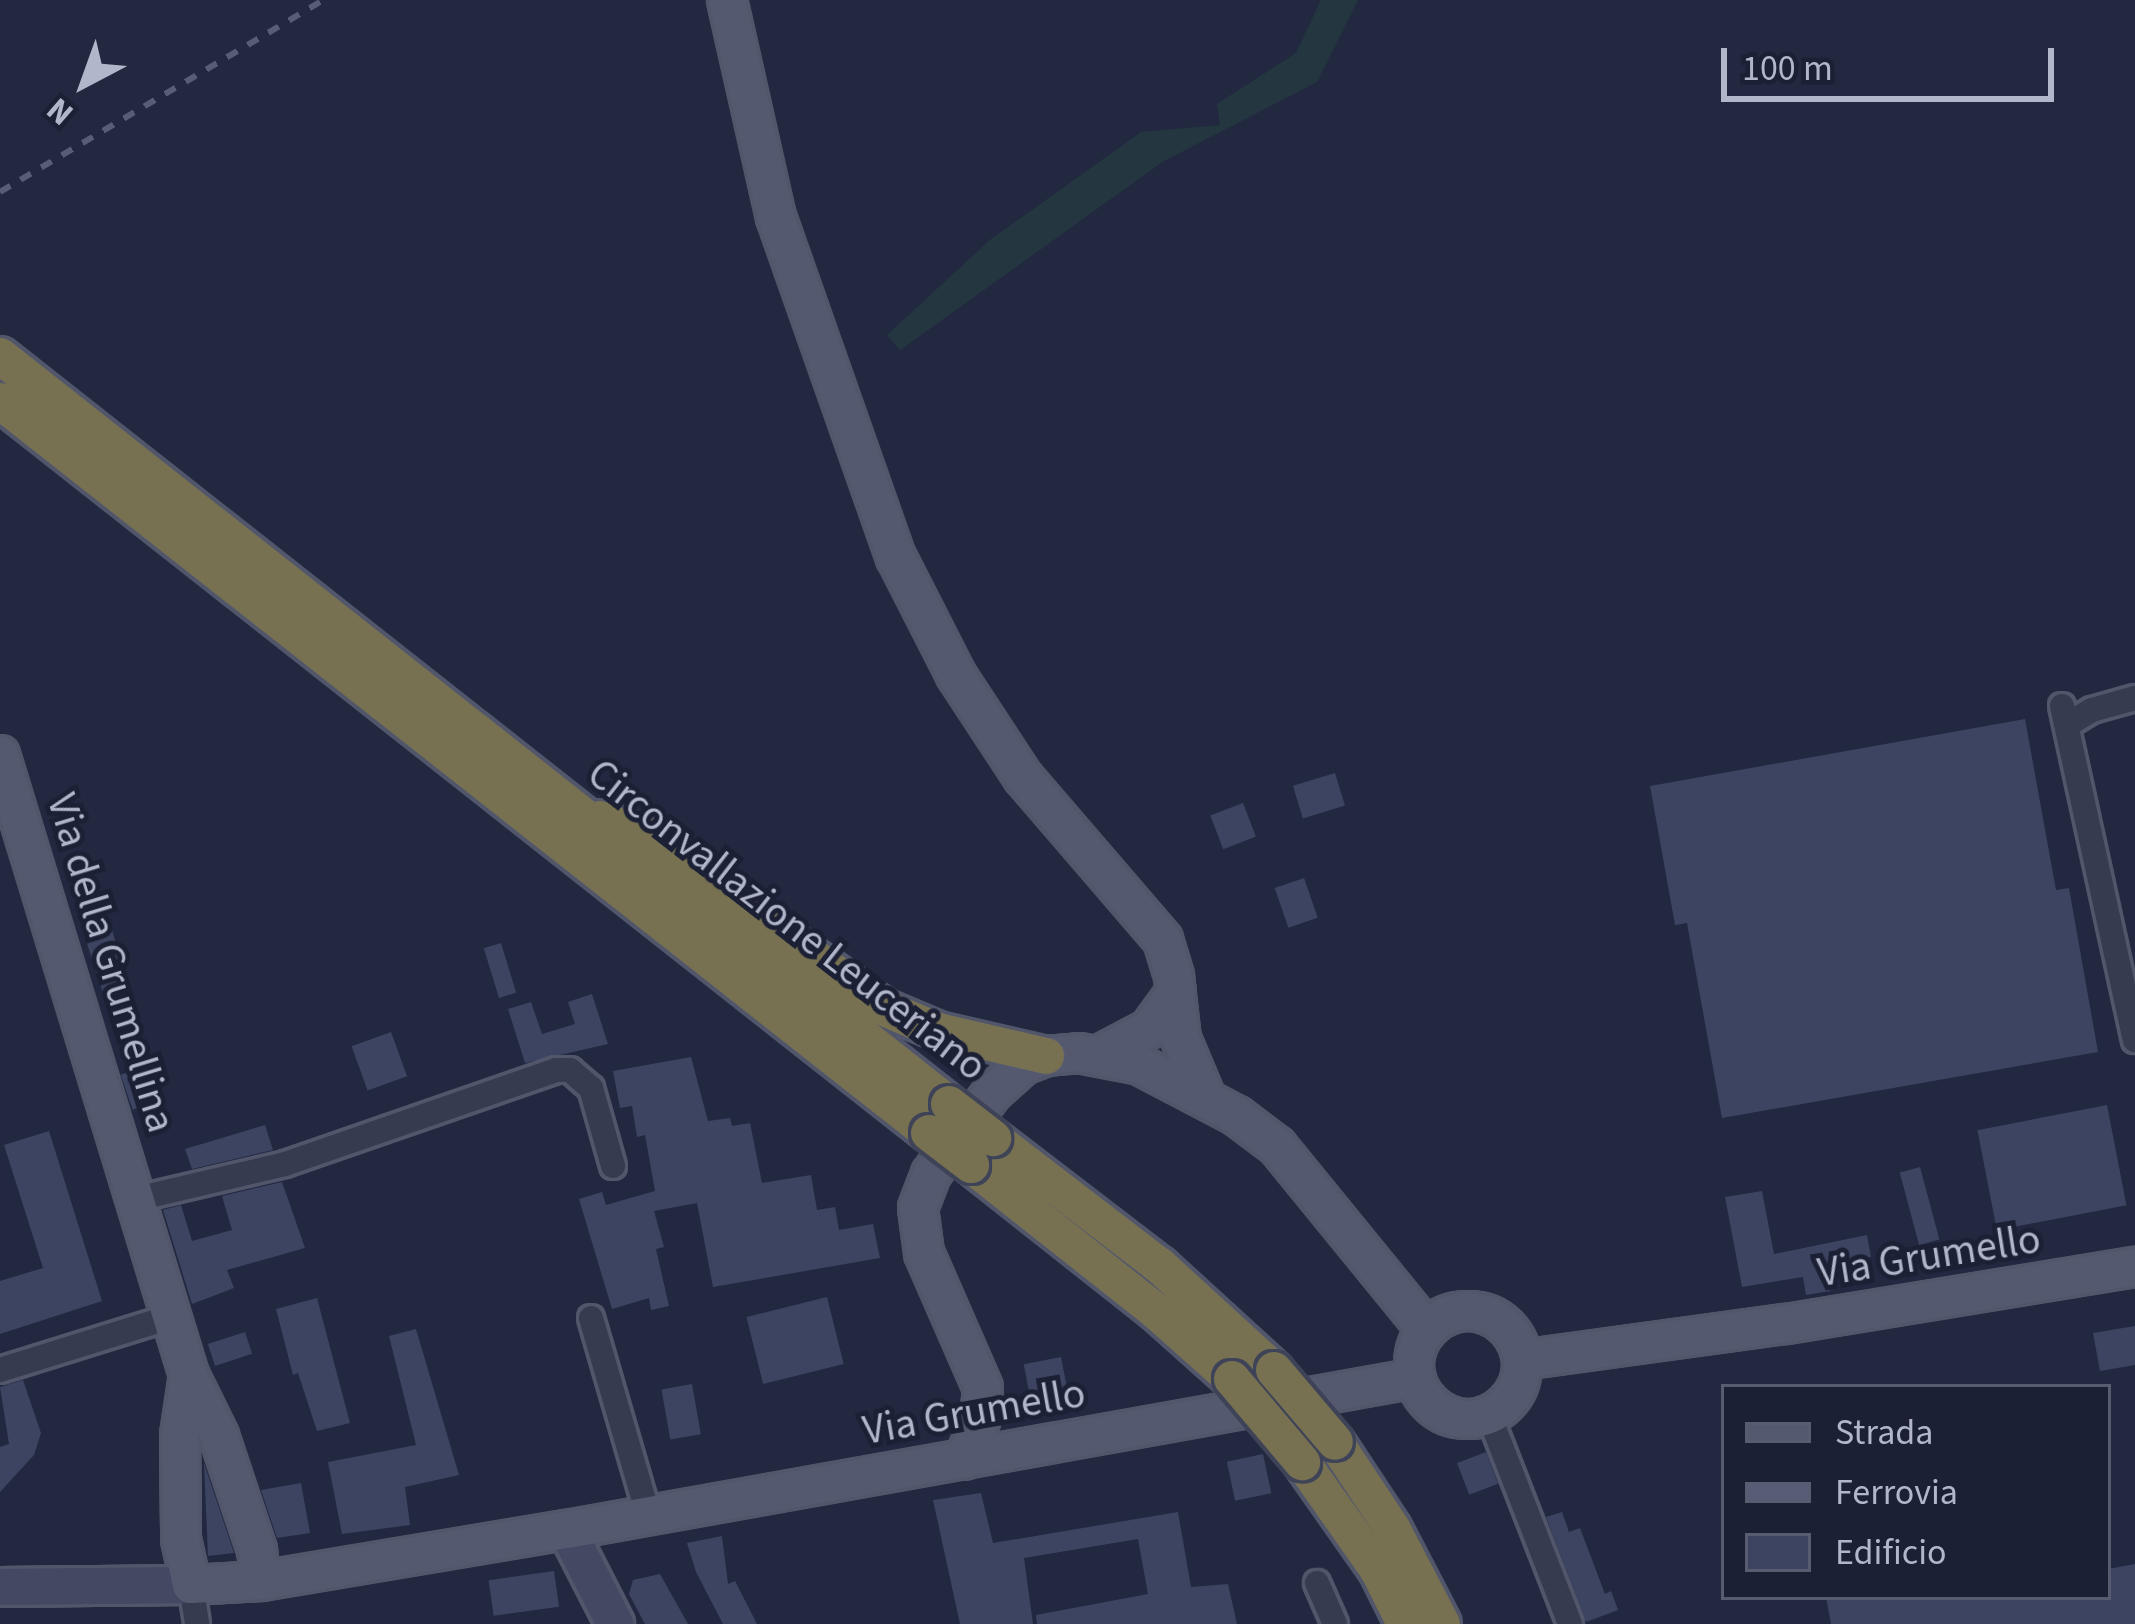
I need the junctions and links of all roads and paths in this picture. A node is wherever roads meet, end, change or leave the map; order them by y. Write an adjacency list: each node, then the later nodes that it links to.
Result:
1 (727, 0): 9 (main road)
2 (0, 356): 8 (highway, Circonvallazione Leuceriano)
3 (0, 401): 5 (highway, Circonvallazione Leuceriano)
4 (0, 425): 5 (highway)
5 (122, 500): 14 (highway, Circonvallazione Leuceriano)
6 (2135, 698): 10 (street)
7 (0, 754): 17 (main road, Via della Grumellina)
8 (568, 808): 11 (highway); 14 (highway, Circonvallazione Leuceriano)
9 (1176, 992): 12 (main road); 13 (main road)
10 (2135, 1040)
11 (1046, 1056): 12 (main road); 27 (main road)
12 (1098, 1056): 13 (main road)
13 (1205, 1096): 21 (main road)
14 (939, 1119): 15 (highway, Circonvallazione Leuceriano, bridge)
15 (982, 1151): 37 (highway, Circonvallazione Leuceriano, bridge); 38 (highway, Circonvallazione Leuceriano, bridge)
16 (613, 1166): 17 (street, Via della Grumellina)
17 (136, 1199): 19 (main road, Via della Grumellina)
18 (2135, 1267): 22 (main road, Via Grumello)
19 (173, 1316): 23 (street); 24 (main road, Via della Grumellina)
20 (591, 1318): 28 (street)
21 (1426, 1330): 22 (main road); 25 (main road)
22 (1522, 1360): 26 (main road)
23 (0, 1370)
24 (189, 1375): 30 (main road, Via della Grumellina); 32 (main road, Via della Grumellina)
25 (1415, 1378): 26 (main road); 27 (main road, Via Grumello)
26 (1489, 1415): 39 (street)
27 (964, 1460): 28 (main road, Via Grumello)
28 (648, 1514): 29 (main road, Via Grumello)
29 (567, 1530): 30 (main road, Via Grumello); 35 (main road)
30 (261, 1581): 32 (main road, Via Grumello)
31 (1317, 1583): 36 (street)
32 (190, 1585): 33 (main road); 34 (street)
33 (0, 1587)
34 (197, 1624)
35 (615, 1624)
36 (1335, 1624)
37 (1405, 1624)
38 (1442, 1624)
39 (1570, 1624)

